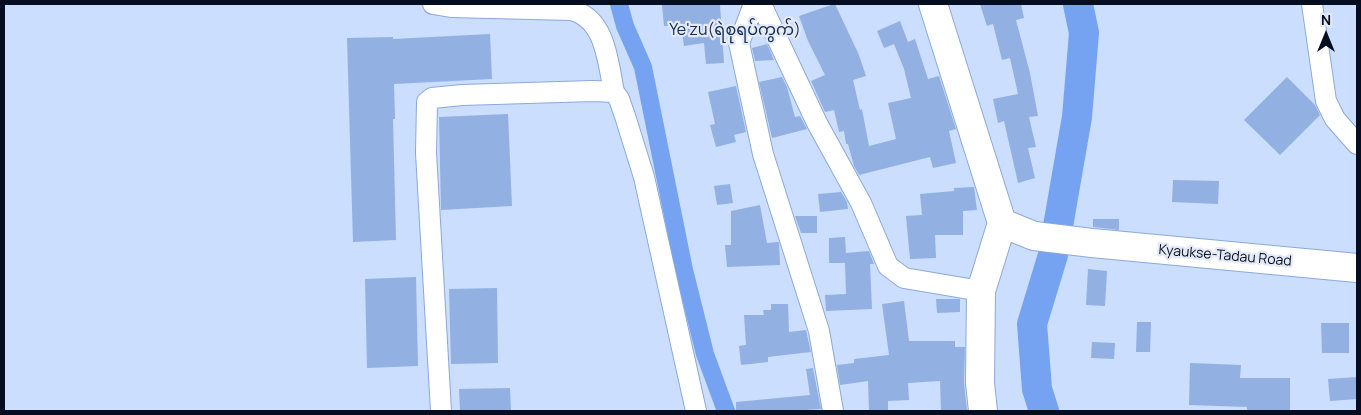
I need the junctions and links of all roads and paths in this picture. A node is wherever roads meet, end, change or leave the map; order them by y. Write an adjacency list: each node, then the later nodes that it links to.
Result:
1 (433, 4): 6 (street)
2 (754, 4): 13 (street)
3 (760, 4): 10 (street)
4 (932, 4): 8 (main road)
5 (1312, 4): 7 (street)
6 (614, 92): 11 (street); 12 (street)
7 (1357, 144)
8 (1002, 224): 9 (main road, Kyaukse-Tadau Road); 10 (main road)
9 (1357, 268)
10 (981, 291): 14 (main road)
11 (441, 411)
12 (696, 411)
13 (833, 411)
14 (983, 411)

